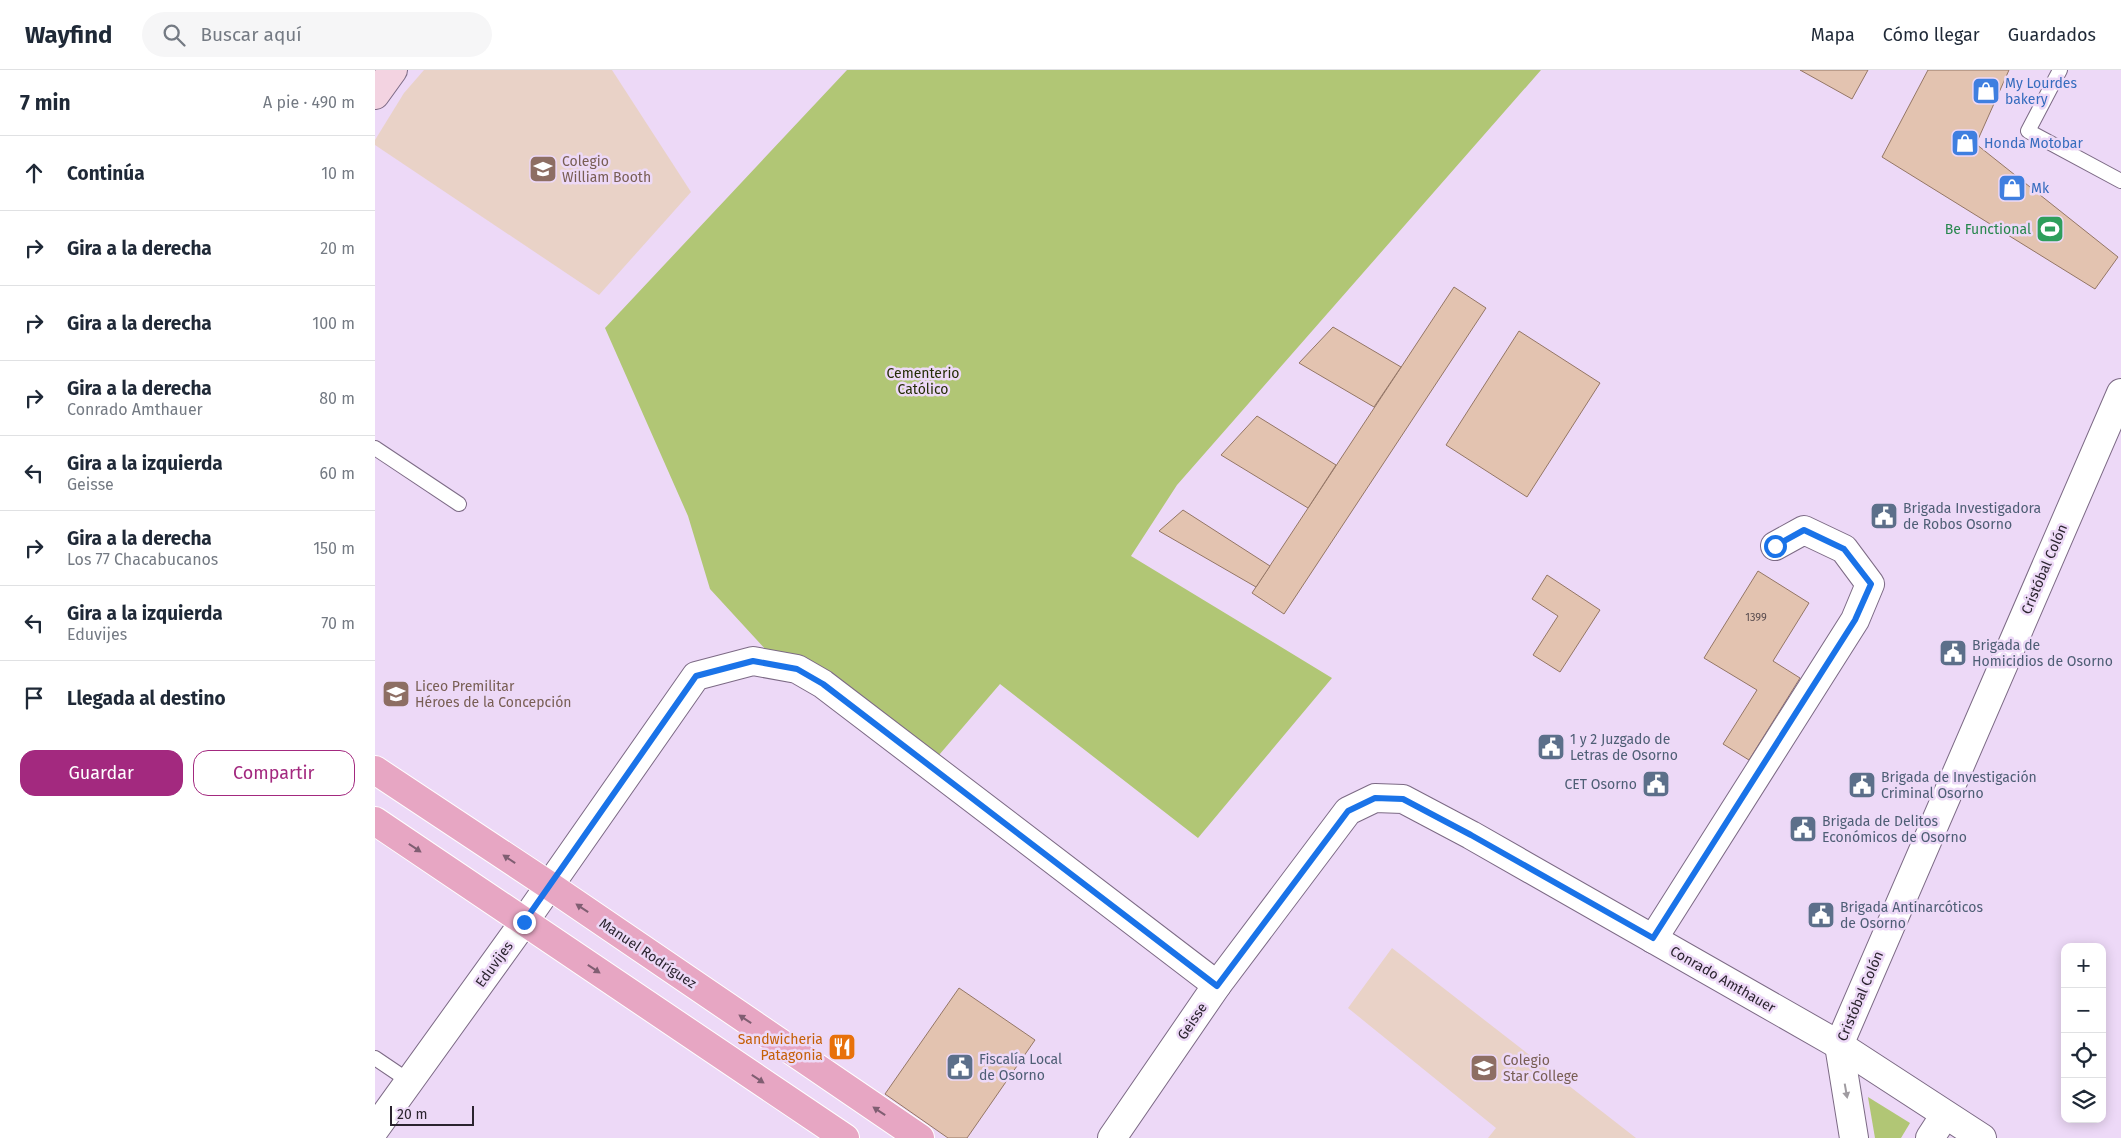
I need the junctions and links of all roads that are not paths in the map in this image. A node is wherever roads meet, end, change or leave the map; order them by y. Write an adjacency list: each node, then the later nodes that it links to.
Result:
1 (393, 70): 3 (main road)
2 (2060, 70): 4 (lane)
3 (375, 95)
4 (2120, 177)
5 (2121, 393): 16 (street, Cristóbal Colón)
6 (375, 448): 7 (lane)
7 (459, 504)
8 (1775, 546): 14 (street)
9 (375, 770): 12 (main road, Manuel Rodríguez, one-way to 9)
10 (1375, 798): 14 (street, Conrado Amthauer); 15 (street, Geisse)
11 (375, 821): 13 (main road, one-way to 13)
12 (550, 886): 13 (street, Eduvijes); 15 (street, Eduvijes); 22 (main road, Manuel Rodríguez, one-way to 12)
13 (524, 922): 18 (street, Eduvijes); 21 (main road, one-way to 21)
14 (1653, 938): 16 (street, Conrado Amthauer)
15 (1217, 986): 23 (street, Geisse)
16 (1839, 1045): 19 (street, Conrado Amthauer); 24 (street, Cristóbal Colón, one-way to 24)
17 (375, 1058): 18 (lane)
18 (409, 1081): 20 (street, Eduvijes)
19 (1945, 1115): 25 (street); 26 (street, Conrado Amthauer)
20 (375, 1129)
21 (845, 1138)
22 (920, 1138)
23 (1112, 1138)
24 (1854, 1138)
25 (1930, 1138)
26 (1982, 1138)

